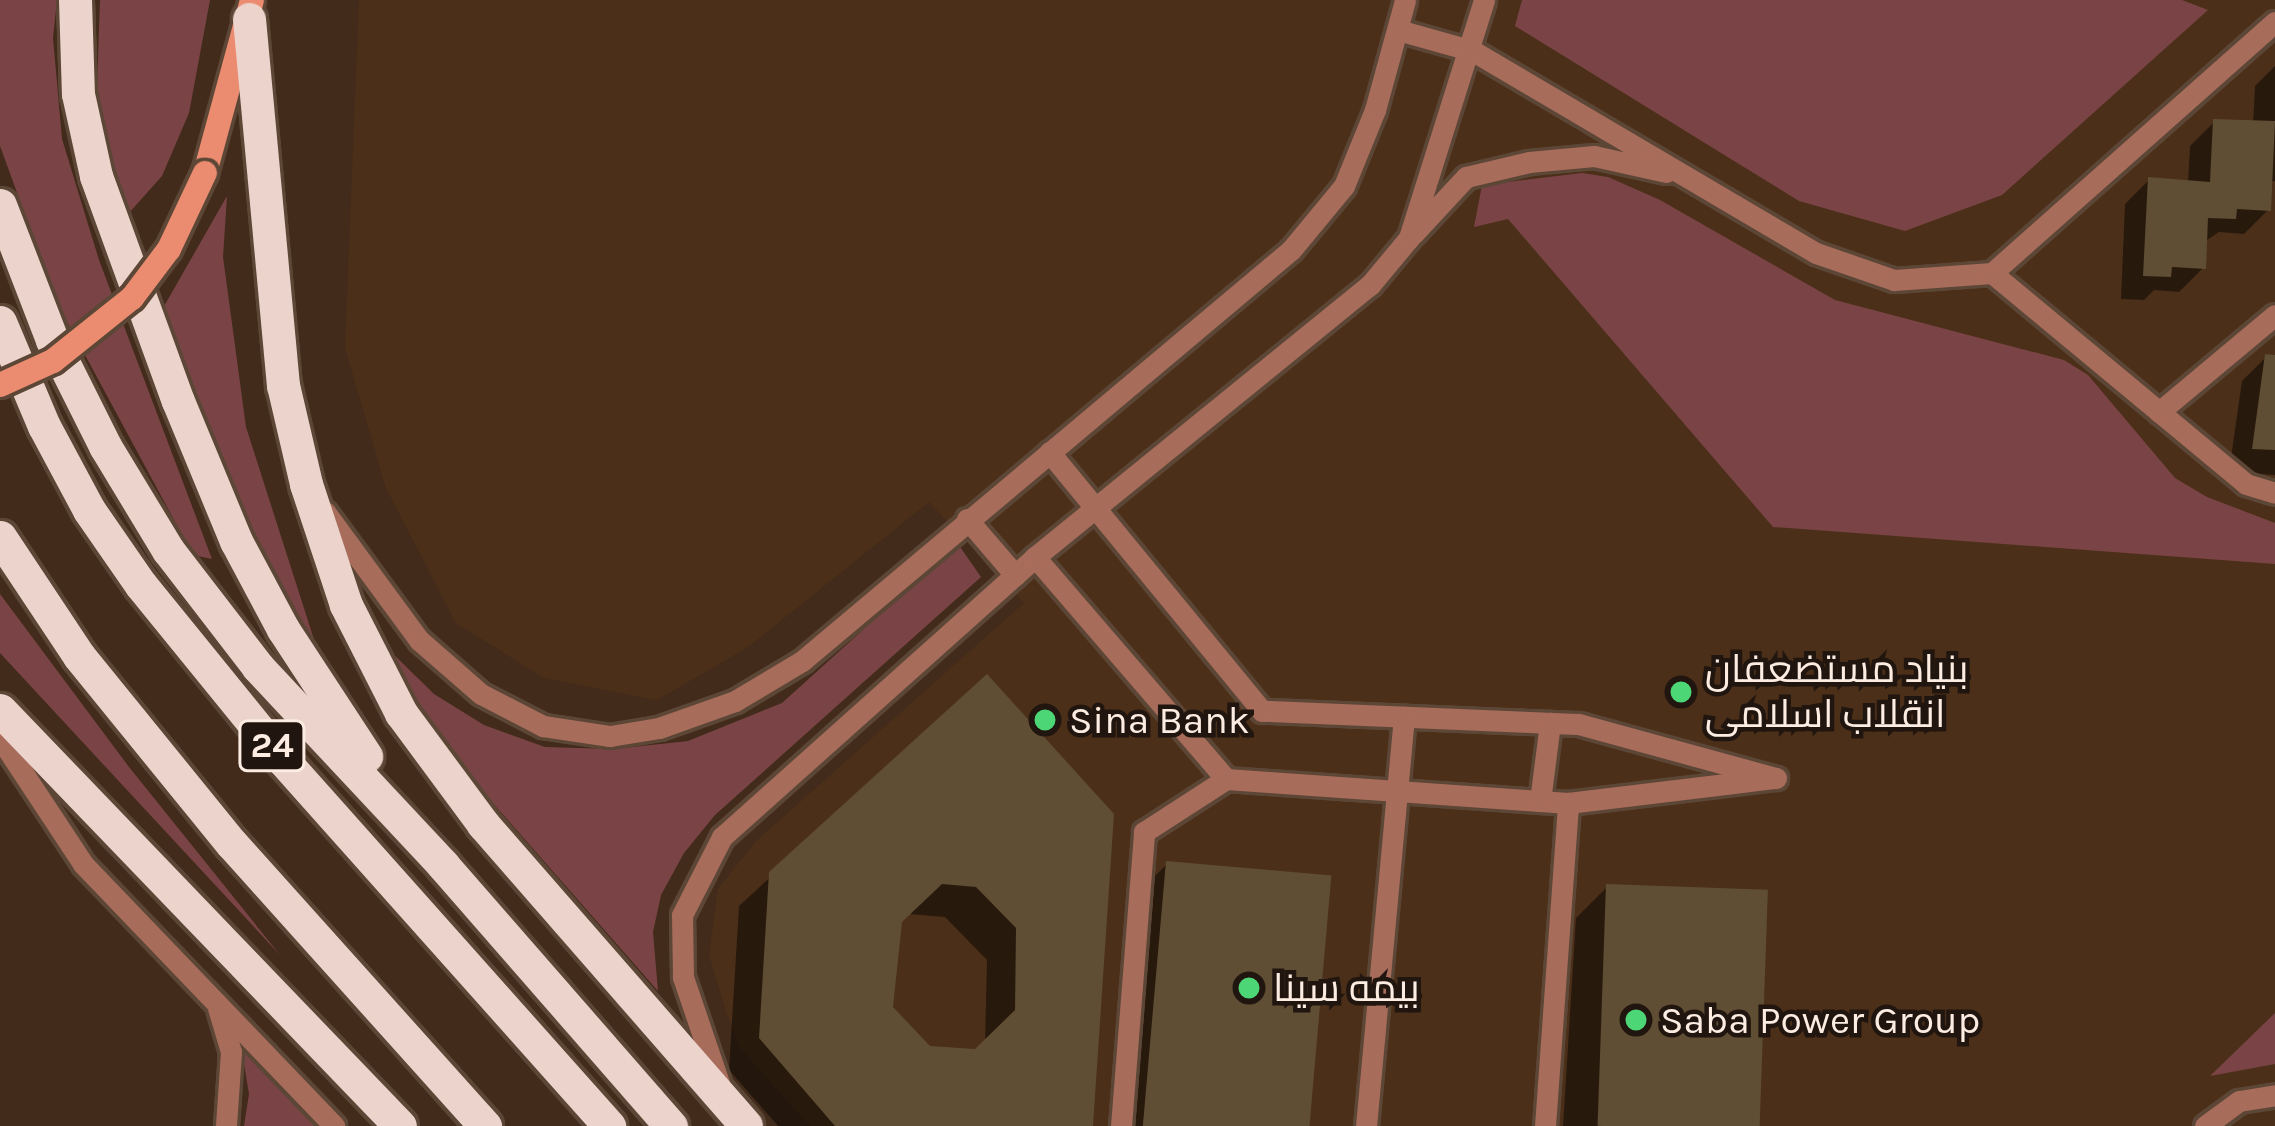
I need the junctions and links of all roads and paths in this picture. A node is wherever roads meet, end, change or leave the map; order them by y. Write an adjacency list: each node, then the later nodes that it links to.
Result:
1 (75, 0): 32 (highway)
2 (1405, 0): 6 (lane)
3 (1484, 0): 7 (lane)
4 (250, 9): 14 (main road, bridge); 17 (highway)
5 (2275, 22): 11 (lane)
6 (1398, 30): 7 (lane); 16 (lane)
7 (1473, 50): 8 (lane); 10 (lane)
8 (1683, 176): 10 (lane); 11 (lane)
9 (0, 206): 32 (highway)
10 (1409, 238): 19 (lane)
11 (1992, 273): 15 (lane)
12 (2275, 315): 15 (lane)
13 (0, 322): 41 (highway, 24)
14 (0, 385)
15 (2159, 412): 18 (lane)
16 (1049, 452): 19 (lane); 20 (lane)
17 (306, 484): 20 (lane); 35 (highway)
18 (2275, 494)
19 (1098, 506): 22 (lane); 25 (lane)
20 (967, 519): 23 (lane)
21 (0, 537): 40 (highway, 24)
22 (1035, 557): 23 (lane); 28 (lane)
23 (1015, 575): 35 (lane)
24 (0, 710): 39 (highway)
25 (1404, 717): 26 (lane); 29 (lane)
26 (1550, 723): 30 (lane); 31 (lane)
27 (0, 738): 33 (lane)
28 (1226, 779): 29 (lane); 43 (lane)
29 (1396, 791): 30 (lane); 44 (lane)
30 (1540, 801): 31 (lane)
31 (1568, 803): 45 (lane)
32 (443, 866): 42 (highway)
33 (217, 1002): 37 (lane); 38 (lane)
34 (2275, 1095): 36 (lane)
35 (736, 1113)
36 (2211, 1122)
37 (226, 1126)
38 (334, 1126)
39 (400, 1126)
40 (485, 1126)
41 (609, 1126)
42 (671, 1126)
43 (1121, 1126)
44 (1366, 1126)
45 (1545, 1126)

